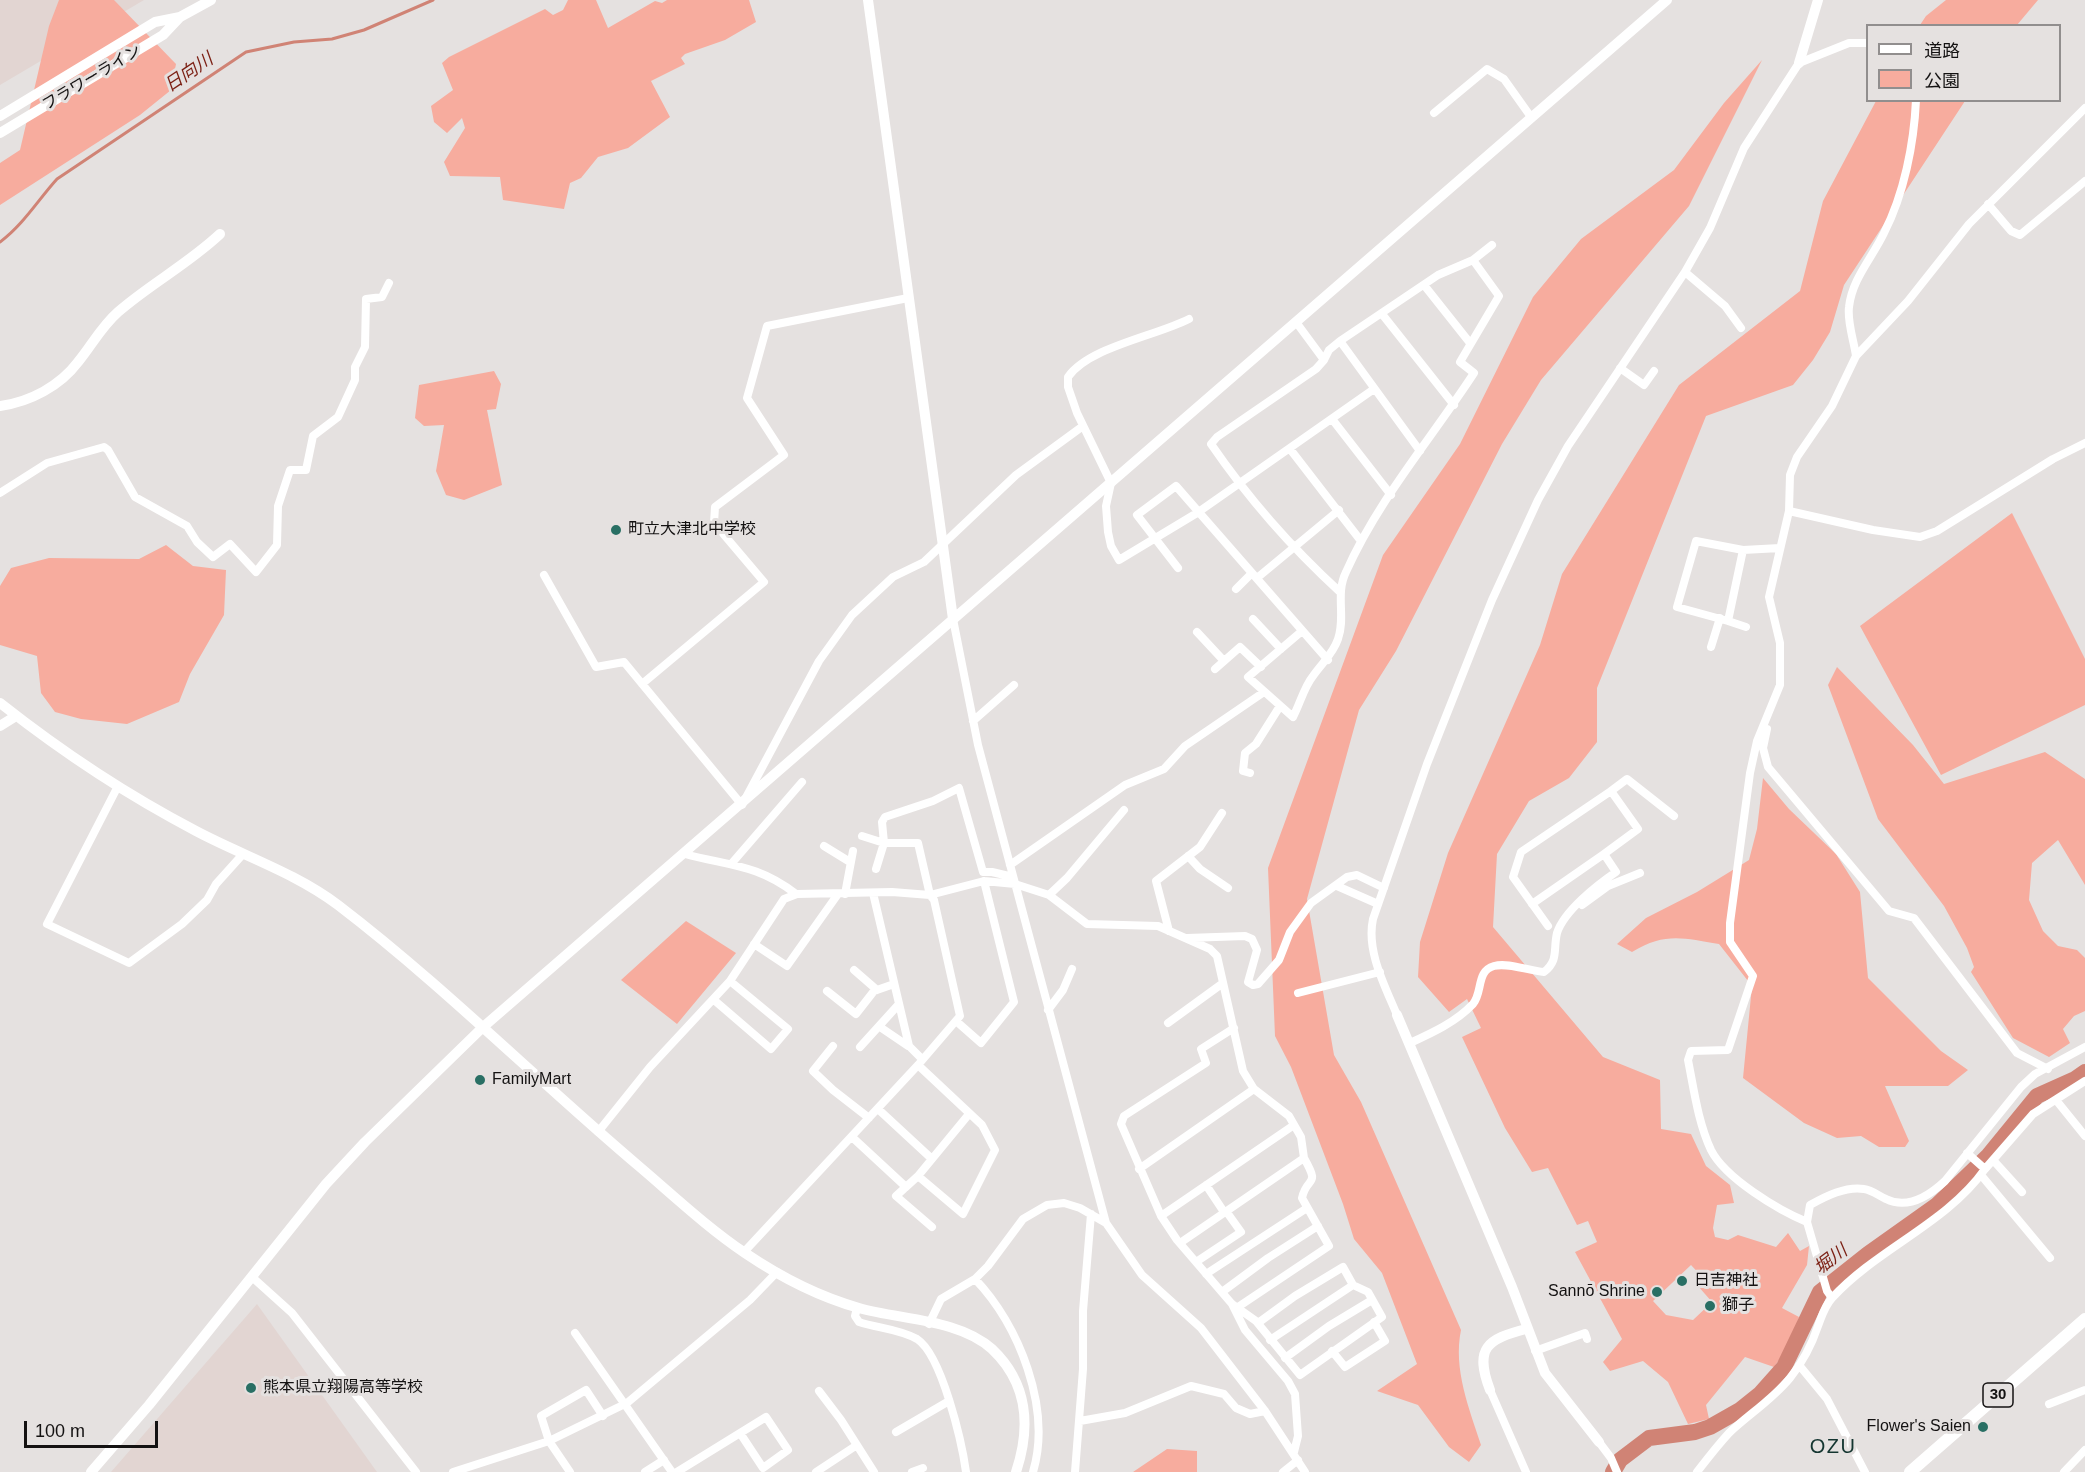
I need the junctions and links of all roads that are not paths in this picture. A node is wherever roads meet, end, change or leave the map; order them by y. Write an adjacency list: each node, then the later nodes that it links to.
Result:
1 (211, 0): 5 (street, フラワーライン)
2 (868, 0): 22 (street)
3 (1667, 0): 12 (street)
4 (1818, 0): 7 (street)
5 (180, 17): 11 (street, フラワーライン); 13 (street, フラワーライン)
6 (1866, 43): 7 (street)
7 (1799, 63): 19 (street)
8 (1916, 102): 29 (street)
9 (2085, 108): 15 (street)
10 (1434, 113): 12 (street)
11 (0, 116)
12 (1531, 117): 25 (street)
13 (0, 133)
14 (2085, 181): 15 (street)
15 (1988, 204): 29 (street)
16 (220, 234): 35 (street)
17 (1492, 245): 18 (street)
18 (1473, 260): 21 (street); 28 (street)
19 (1685, 272): 26 (street); 31 (street)
20 (389, 283): 43 (street)
21 (1424, 285): 23 (street); 28 (street)
22 (908, 298): 50 (street); 71 (street)
23 (1382, 314): 27 (street); 34 (street)
24 (1189, 320): 37 (street)
25 (1296, 322): 30 (street); 41 (street)
26 (1741, 328)
27 (1340, 341): 30 (street); 33 (street)
28 (1470, 344): 34 (street)
29 (1856, 357): 46 (street)
30 (1324, 360): 42 (street)
31 (1620, 368): 32 (street); 105 (street)
32 (1654, 371)
33 (1374, 389): 36 (street); 40 (street)
34 (1454, 405): 40 (street)
35 (0, 406)
36 (1332, 419): 39 (street); 44 (street)
37 (1083, 426): 41 (street); 50 (street)
38 (2085, 443): 46 (street)
39 (1290, 449): 42 (street); 45 (street)
40 (1420, 451): 44 (street)
41 (1111, 483): 48 (street); 59 (street)
42 (1239, 484): 47 (street); 51 (street)
43 (0, 493)
44 (1391, 495): 49 (street)
45 (1339, 510): 49 (street); 51 (street)
46 (1789, 511): 52 (street)
47 (1197, 513): 48 (street); 48 (street); 56 (street)
48 (1155, 539): 54 (street)
49 (1361, 541): 58 (street)
50 (943, 544): 59 (street); 84 (street)
51 (1295, 546): 56 (street); 58 (street)
52 (1780, 548): 53 (street); 76 (street)
53 (1743, 550): 61 (street); 61 (street)
54 (1178, 568)
55 (544, 574): 71 (street)
56 (1255, 575): 57 (street); 63 (street)
57 (1236, 589)
58 (1340, 592): 67 (street)
59 (953, 619): 78 (street); 84 (street)
60 (1253, 619): 66 (street)
61 (1724, 620): 62 (street); 65 (street)
62 (1746, 627)
63 (1302, 631): 66 (street); 67 (street)
64 (1197, 632): 68 (street)
65 (1711, 646)
66 (1281, 649): 69 (street)
67 (1328, 660): 75 (street)
68 (1224, 661): 69 (street); 70 (street)
69 (1261, 667): 73 (street)
70 (1215, 669)
71 (642, 684): 84 (street)
72 (1014, 685): 78 (street)
73 (1264, 692): 75 (street); 98 (street)
74 (0, 703): 77 (street)
75 (1280, 706): 80 (street)
76 (1769, 715): 142 (street); 167 (street)
77 (16, 716): 79 (street); 82 (street)
78 (973, 721): 98 (street)
79 (0, 726)
80 (1243, 771)
81 (802, 782): 97 (street)
82 (117, 788): 92 (street); 92 (street)
83 (1611, 791): 87 (street); 94 (street); 112 (street)
84 (742, 805): 93 (street)
85 (1124, 810): 110 (street)
86 (1222, 813): 95 (street)
87 (1674, 816)
88 (862, 836): 89 (street)
89 (884, 843): 99 (street); 102 (street); 109 (street)
90 (824, 846): 96 (street)
91 (853, 851): 96 (street)
92 (243, 854): 134 (street)
93 (685, 854): 97 (street); 134 (street)
94 (1604, 854): 112 (street); 113 (street)
95 (1188, 856): 104 (street); 115 (street)
96 (850, 862): 108 (street)
97 (732, 863): 107 (street)
98 (1010, 865): 102 (street)
99 (876, 869)
100 (1640, 873): 113 (street)
101 (984, 881): 102 (street); 109 (street); 131 (street)
102 (1014, 881): 110 (street); 129 (street)
103 (1337, 886): 105 (street); 111 (street); 116 (street)
104 (1228, 888)
105 (1384, 888): 111 (street)
106 (873, 893): 108 (street); 109 (street); 123 (street)
107 (796, 894): 108 (street); 117 (street)
108 (841, 894): 117 (street)
109 (930, 895): 131 (street)
110 (1049, 895): 115 (street)
111 (1378, 904): 120 (street)
112 (1532, 904): 114 (street)
113 (1570, 914): 136 (street)
114 (1548, 926)
115 (1169, 931): 116 (street)
116 (1185, 938): 122 (street)
117 (754, 944): 121 (street)
118 (1072, 969): 129 (street)
119 (854, 970): 124 (street)
120 (1380, 972): 126 (street); 130 (street)
121 (730, 981): 127 (street); 127 (street)
122 (1223, 983): 132 (street); 135 (street)
123 (894, 984): 124 (street); 128 (street)
124 (877, 990): 125 (street)
125 (827, 991)
126 (1298, 993)
127 (714, 1000): 150 (street)
128 (899, 1004): 133 (street); 138 (street)
129 (1048, 1010): 168 (street)
130 (1397, 1015): 136 (street)
131 (956, 1021): 141 (street)
132 (1168, 1023)
133 (880, 1027): 138 (street); 139 (street)
134 (482, 1028): 150 (street); 177 (street)
135 (1234, 1028): 144 (street); 157 (street)
136 (1410, 1043): 189 (street)
137 (833, 1046): 148 (street)
138 (909, 1046): 141 (street)
139 (860, 1047)
140 (2085, 1047): 142 (street)
141 (920, 1062): 146 (street); 147 (street)
142 (2048, 1069): 153 (street)
143 (2085, 1081): 145 (street)
144 (1254, 1089): 149 (street); 157 (street)
145 (2056, 1100): 151 (street); 156 (street)
146 (878, 1109): 148 (street); 155 (street)
147 (969, 1114): 155 (street); 159 (street)
148 (869, 1118): 152 (street)
149 (1294, 1125): 154 (street); 160 (street)
150 (598, 1132): 172 (street)
151 (2085, 1136)
152 (852, 1137): 161 (street); 172 (street)
153 (1967, 1153): 158 (street); 167 (street)
154 (1304, 1158): 163 (street); 164 (street)
155 (932, 1159): 159 (street)
156 (1993, 1160): 158 (street); 162 (street)
157 (1140, 1169): 166 (street)
158 (1983, 1172): 173 (street); 181 (street)
159 (918, 1176): 161 (street)
160 (1206, 1185): 164 (street); 166 (street)
161 (906, 1187): 170 (street)
162 (2022, 1192)
163 (1307, 1208): 169 (street); 176 (street)
164 (1225, 1212): 171 (street); 174 (street)
165 (1091, 1214): 168 (street); 178 (street); 205 (street)
166 (1161, 1216): 171 (street)
167 (1807, 1222): 181 (street)
168 (1106, 1223): 203 (street)
169 (1318, 1226): 180 (street); 183 (street)
170 (932, 1227)
171 (1180, 1243): 174 (street)
172 (744, 1252): 175 (street)
173 (2050, 1258)
174 (1196, 1262): 176 (street)
175 (777, 1272): 184 (street); 201 (street)
176 (1206, 1274): 180 (street)
177 (252, 1277): 217 (street); 218 (street)
178 (975, 1279): 187 (street); 229 (street)
179 (1353, 1285): 182 (street); 188 (street); 192 (street)
180 (1222, 1292): 183 (street)
181 (1832, 1298): 196 (street)
182 (1372, 1300): 186 (street); 195 (street)
183 (1235, 1305): 188 (street); 212 (street)
184 (857, 1308): 187 (street); 200 (street)
185 (2085, 1319): 236 (main road, 30)
186 (1374, 1322): 193 (street); 193 (street)
187 (928, 1323): 228 (street)
188 (1257, 1323): 192 (street)
189 (1526, 1329): 194 (street); 197 (street)
190 (575, 1333): 201 (street)
191 (1587, 1339): 194 (street)
192 (1270, 1340): 195 (street)
193 (1332, 1351): 195 (street)
194 (1535, 1351): 209 (street)
195 (1285, 1358)
196 (1799, 1365): 234 (street); 235 (street)
197 (1490, 1390): 233 (street)
198 (2085, 1390): 202 (street)
199 (819, 1391): 210 (street)
200 (949, 1401): 206 (street); 227 (street)
201 (627, 1403): 204 (street); 213 (street)
202 (2049, 1404)
203 (1264, 1411): 205 (street); 212 (street)
204 (603, 1416): 208 (street); 208 (street)
205 (1080, 1421): 230 (street)
206 (896, 1432)
207 (740, 1433): 207 (street); 223 (street)
208 (549, 1440): 219 (street); 220 (street)
209 (1599, 1442): 216 (street)
210 (857, 1446): 224 (street); 225 (street)
211 (2085, 1450): 237 (street)
212 (1294, 1452): 214 (street)
213 (664, 1460): 221 (street); 222 (street)
214 (1299, 1460): 231 (street); 232 (street)
215 (923, 1468): 226 (street)
216 (1616, 1471)
217 (91, 1472)
218 (416, 1472)
219 (453, 1472)
220 (570, 1472)
221 (645, 1472)
222 (672, 1472)
223 (677, 1472)
224 (816, 1472)
225 (874, 1472)
226 (912, 1472)
227 (966, 1472)
228 (1016, 1472)
229 (1033, 1472)
230 (1075, 1472)
231 (1283, 1472)
232 (1305, 1472)
233 (1526, 1472)
234 (1697, 1472)
235 (1865, 1472)
236 (1910, 1472)
237 (2064, 1472)

